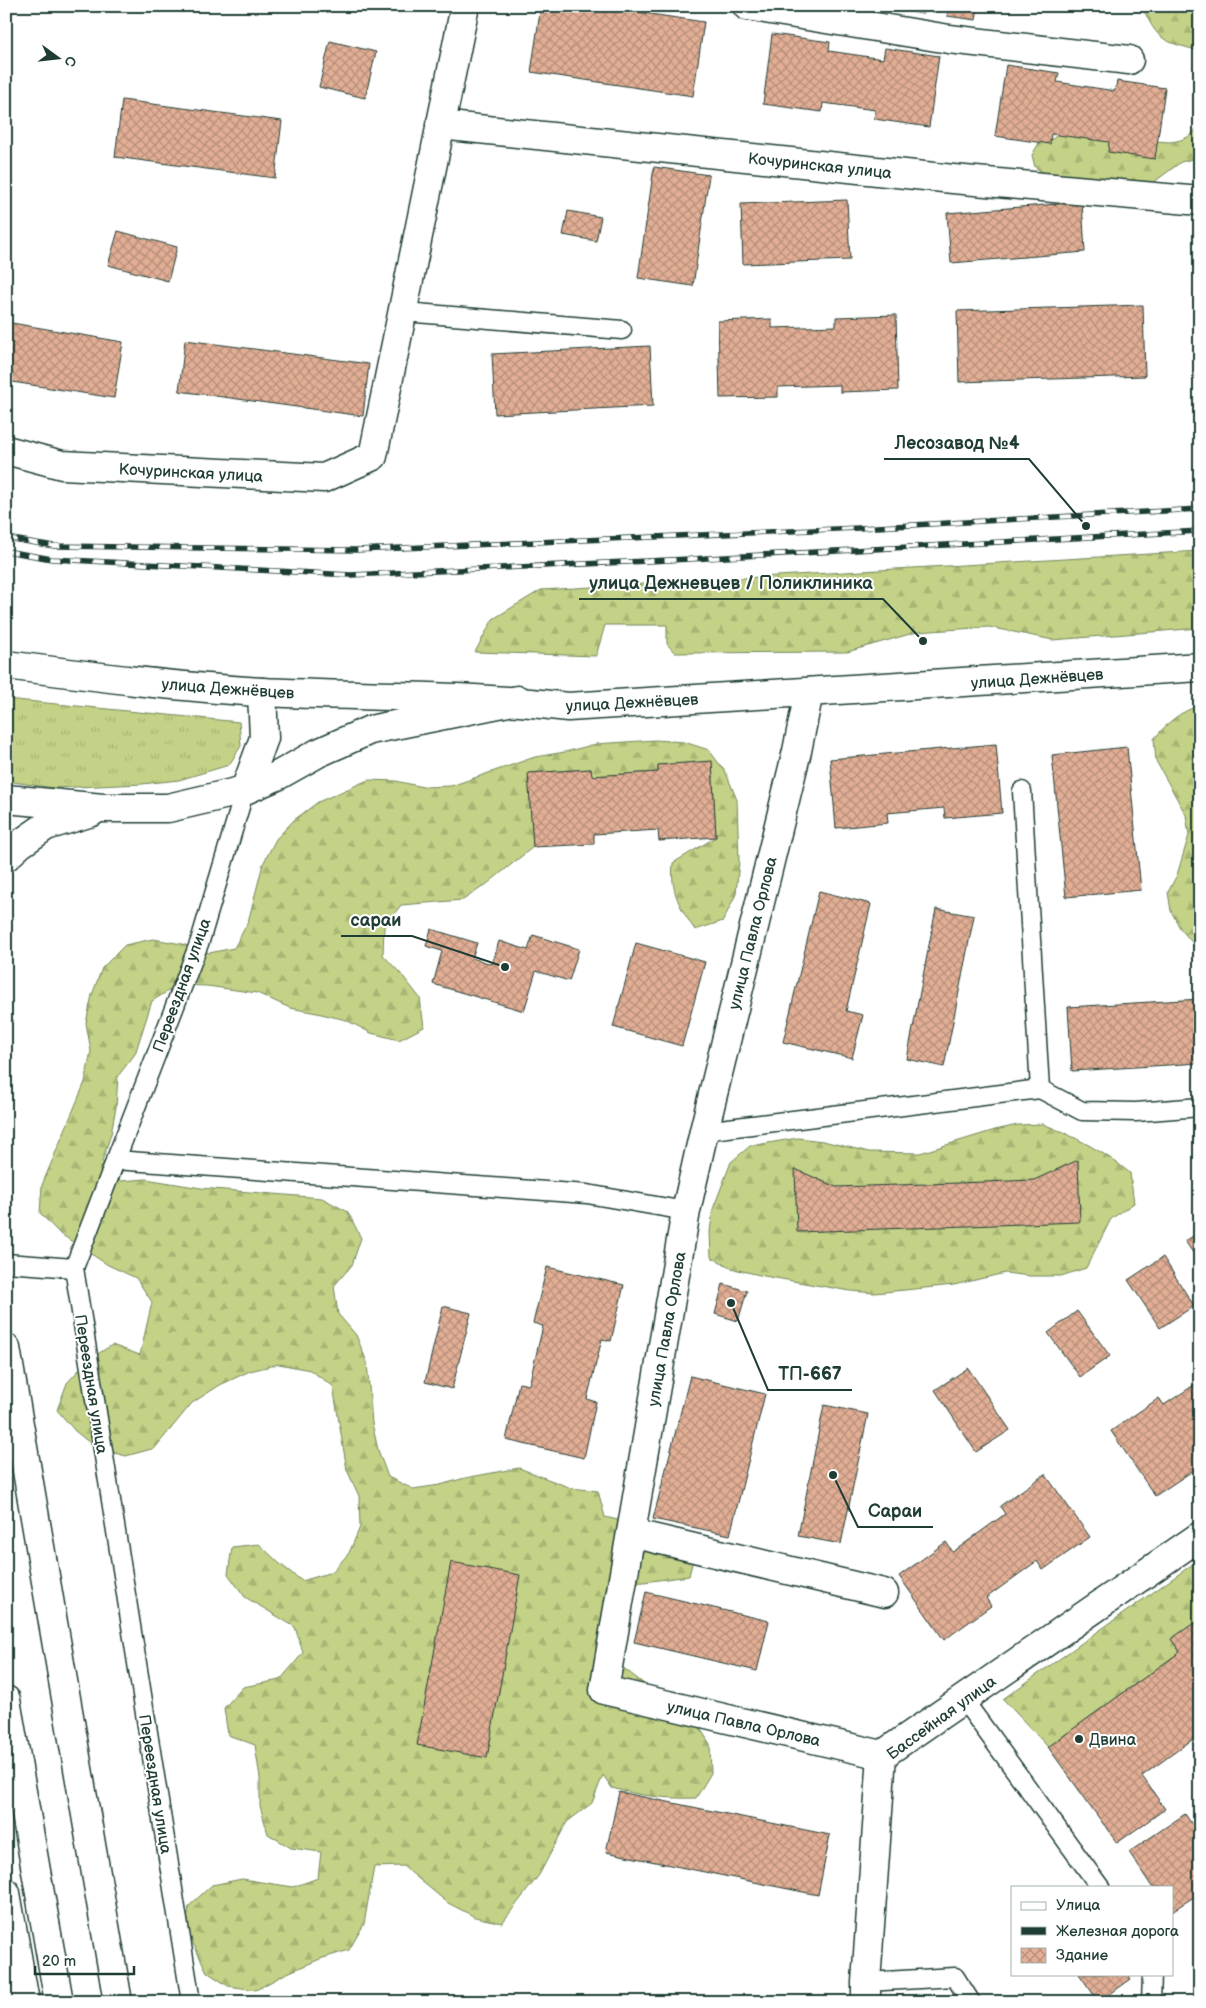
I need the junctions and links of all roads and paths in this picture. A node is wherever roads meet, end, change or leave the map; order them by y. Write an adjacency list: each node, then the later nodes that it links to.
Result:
1 (465, 6): 4 (street)
2 (747, 6): 3 (street)
3 (1129, 60)
4 (440, 125): 5 (street, Кочуринская улица); 6 (street)
5 (1200, 201)
6 (404, 312): 7 (lane); 8 (street, Кочуринская улица)
7 (622, 330)
8 (6, 450)
9 (6, 665): 11 (street, улица Дежнёвцев)
10 (1200, 667): 12 (street, улица Дежнёвцев)
11 (262, 692): 13 (street, улица Дежнёвцев); 14 (street)
12 (809, 692): 13 (street, улица Дежнёвцев); 21 (street, улица Павла Орлова)
13 (518, 700): 14 (street)
14 (245, 790): 17 (street); 22 (lane, Переездная улица)
15 (1022, 791): 19 (lane)
16 (6, 799): 17 (street)
17 (103, 808): 18 (street)
18 (6, 857)
19 (1040, 1089): 20 (lane); 21 (lane)
20 (1200, 1107)
21 (704, 1131): 23 (street, улица Павла Орлова)
22 (115, 1160): 23 (lane); 25 (lane, Переездная улица)
23 (686, 1211): 27 (street, улица Павла Орлова)
24 (6, 1263): 25 (lane)
25 (74, 1268): 40 (lane, Переездная улица)
26 (6, 1348): 39 (street)
27 (631, 1533): 29 (street); 32 (street, улица Павла Орлова)
28 (1198, 1540): 30 (street, Бассейная улица)
29 (884, 1593)
30 (963, 1699): 32 (street, Бассейная улица); 33 (lane)
31 (6, 1700): 38 (street)
32 (882, 1755): 36 (street, Бассейная улица)
33 (1099, 1886)
34 (6, 1894): 37 (street)
35 (1152, 1976): 42 (lane)
36 (866, 1992): 41 (lane)
37 (25, 2002)
38 (59, 2002)
39 (118, 2002)
40 (191, 2002)
41 (971, 2002)
42 (1151, 2002)

